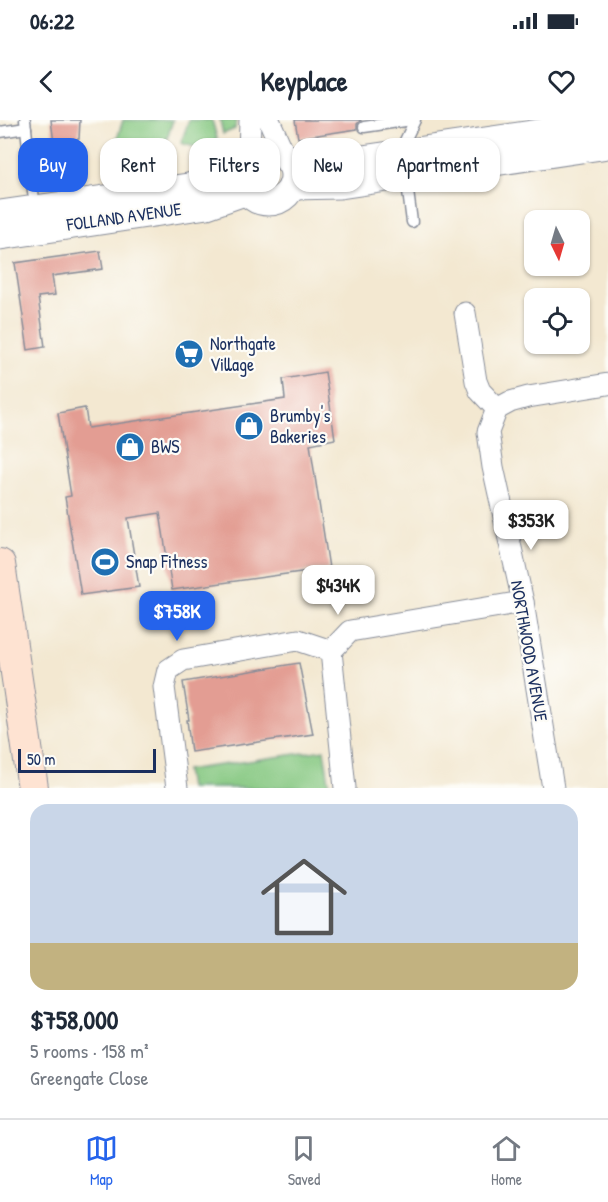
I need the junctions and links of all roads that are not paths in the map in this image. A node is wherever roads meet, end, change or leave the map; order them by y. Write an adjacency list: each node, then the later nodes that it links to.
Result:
1 (250, 120): 8 (street)
2 (269, 120): 14 (street)
3 (413, 120): 6 (lane); 9 (lane)
4 (608, 123): 10 (street)
5 (26, 124): 7 (lane); 20 (lane)
6 (364, 127)
7 (0, 132)
8 (249, 138)
9 (409, 138)
10 (500, 145)
11 (608, 146): 12 (street)
12 (500, 156)
13 (280, 159): 14 (street)
14 (289, 168): 15 (street); 18 (street)
15 (376, 173)
16 (189, 187): 20 (street, FOLLAND AVENUE)
17 (222, 192): 23 (street, FOLLAND AVENUE)
18 (253, 192)
19 (407, 192): 22 (lane)
20 (35, 209): 21 (street, FOLLAND AVENUE)
21 (0, 214)
22 (412, 222)
23 (0, 236)
24 (465, 313): 26 (street)
25 (608, 384): 26 (street)
26 (497, 409): 29 (street, NORTHWOOD AVENUE)
27 (0, 564): 28 (main road)
28 (2, 598): 33 (main road)
29 (523, 602): 30 (street); 36 (street, NORTHWOOD AVENUE)
30 (331, 651): 34 (street); 35 (street)
31 (0, 693): 32 (main road)
32 (15, 788)
33 (33, 788)
34 (177, 788)
35 (345, 788)
36 (553, 788)

